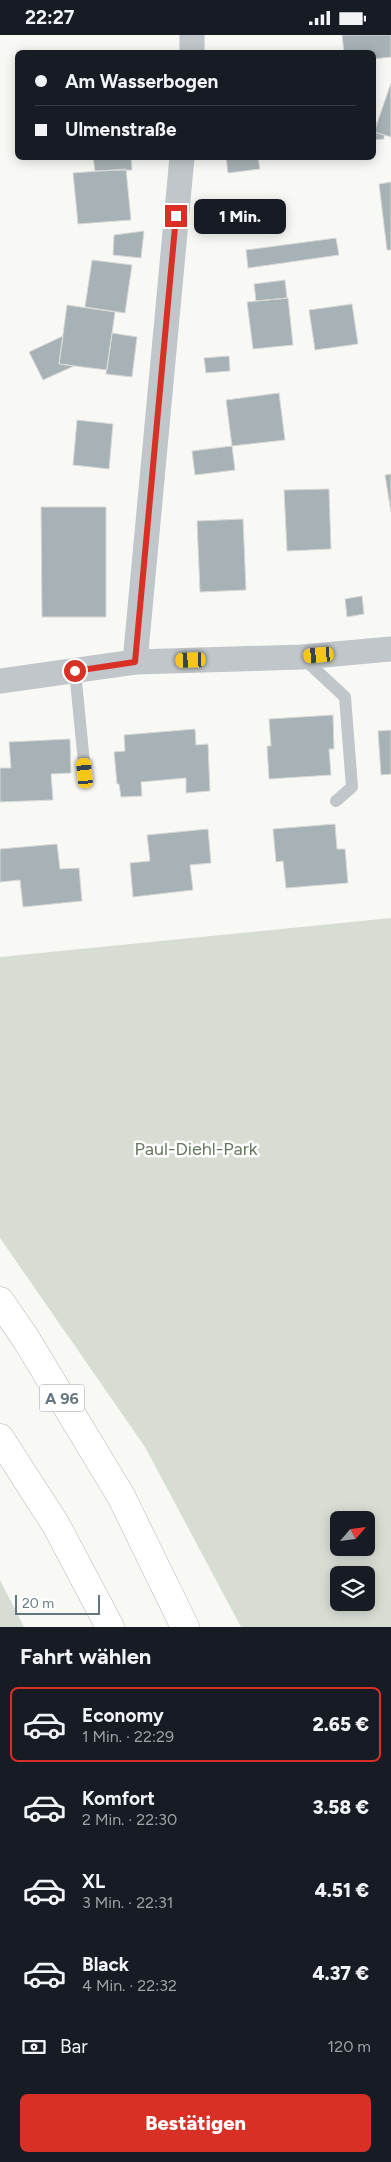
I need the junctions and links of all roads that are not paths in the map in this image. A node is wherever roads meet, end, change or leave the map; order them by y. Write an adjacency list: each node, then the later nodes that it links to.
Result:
1 (192, 35): 2 (street)
2 (192, 50)
3 (182, 160): 6 (street)
4 (391, 649): 5 (street)
5 (302, 657): 6 (street); 10 (lane)
6 (135, 662): 7 (street)
7 (75, 671): 8 (street); 9 (lane)
8 (0, 681)
9 (85, 773)
10 (336, 801)
11 (0, 1301): 14 (highway, A 96)
12 (0, 1437): 13 (highway)
13 (110, 1627)
14 (185, 1627)

